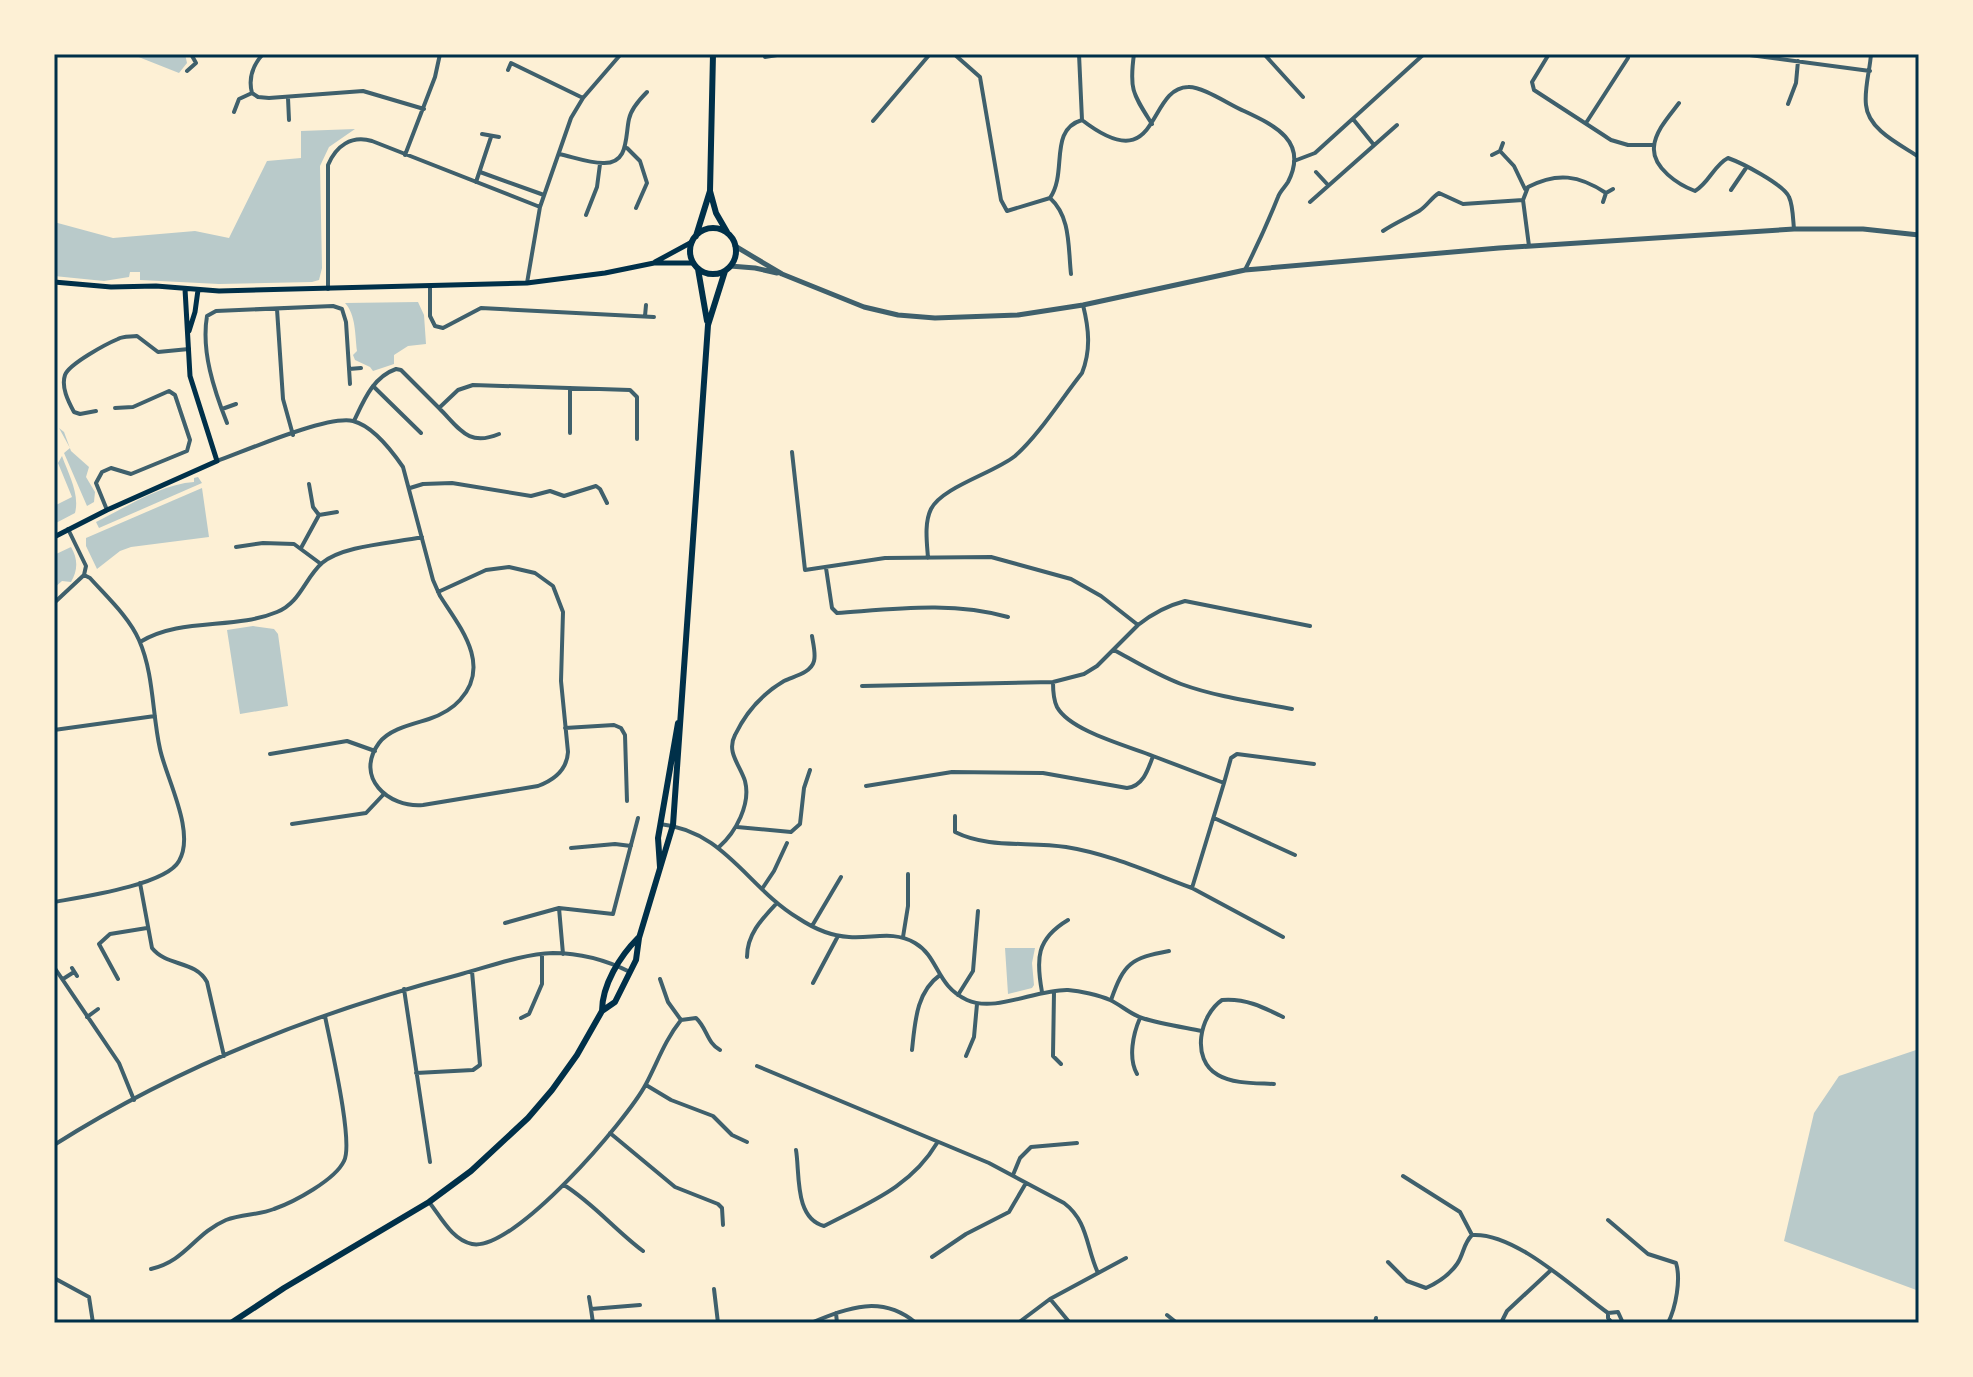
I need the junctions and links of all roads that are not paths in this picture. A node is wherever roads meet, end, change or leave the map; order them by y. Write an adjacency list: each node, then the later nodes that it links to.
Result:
1 (191, 54): 21 (street)
2 (263, 54): 24 (street)
3 (440, 54): 30 (street)
4 (621, 54): 27 (street)
5 (713, 54): 61 (highway)
6 (783, 54): 16 (street)
7 (930, 54): 35 (street)
8 (954, 54): 64 (street)
9 (1079, 54): 34 (street)
10 (1134, 54): 36 (street)
11 (1264, 54): 26 (street)
12 (1424, 54): 32 (street)
13 (1549, 54): 37 (street)
14 (1742, 54): 18 (street)
15 (1871, 54): 22 (street)
16 (765, 55): 19 (street)
17 (1628, 58): 37 (street)
18 (1798, 61): 22 (street); 29 (street)
19 (767, 65)
20 (508, 70): 27 (street)
21 (187, 71)
22 (1870, 71): 50 (street)
23 (647, 92): 45 (street)
24 (252, 93): 25 (street); 31 (street)
25 (288, 97): 30 (street); 33 (street)
26 (1303, 97)
27 (583, 98): 47 (street)
28 (1679, 103): 43 (street)
29 (1788, 104)
30 (424, 109): 48 (street)
31 (234, 112)
32 (1353, 119): 44 (street); 51 (street)
33 (289, 120)
34 (1082, 120): 36 (street); 64 (street)
35 (873, 121)
36 (1152, 124): 51 (street)
37 (1586, 124): 43 (street)
38 (1397, 125): 44 (street)
39 (482, 134): 40 (street)
40 (491, 137): 41 (street); 54 (street)
41 (499, 137)
42 (1503, 143): 46 (street)
43 (1654, 145): 53 (street)
44 (1374, 146): 57 (street)
45 (626, 148): 52 (street); 69 (street)
46 (1500, 151): 49 (street); 58 (street)
47 (559, 154): 52 (street); 63 (street)
48 (405, 155): 56 (street); 88 (street)
49 (1492, 155)
50 (1919, 157)
51 (1294, 161): 81 (street)
52 (600, 164): 70 (street)
53 (1746, 168): 60 (street); 71 (street)
54 (480, 172): 56 (street); 63 (street)
55 (1316, 172): 57 (street)
56 (476, 182): 68 (street)
57 (1328, 186): 66 (street)
58 (1525, 189): 62 (street); 65 (street)
59 (1613, 189): 62 (street)
60 (1731, 190)
61 (710, 191): 73 (highway); 75 (highway)
62 (1606, 193): 67 (street)
63 (544, 195): 68 (street)
64 (1050, 198): 83 (street)
65 (1523, 200): 72 (street); 77 (street)
66 (1310, 202)
67 (1603, 202)
68 (540, 207): 85 (street)
69 (636, 208)
70 (586, 215)
71 (1794, 229): 74 (street); 77 (street)
72 (1383, 231)
73 (728, 234): 75 (highway); 76 (highway)
74 (1919, 235)
75 (694, 239): 78 (main road); 79 (highway)
76 (735, 246): 80 (highway); 82 (street)
77 (1529, 246): 81 (street)
78 (654, 263): 79 (main road); 85 (main road)
79 (695, 266): 80 (highway); 95 (highway)
80 (728, 269): 82 (street); 95 (highway)
81 (1245, 270): 91 (street)
82 (782, 274): 91 (street)
83 (1071, 274)
84 (54, 282): 87 (main road)
85 (527, 283): 86 (main road)
86 (430, 286): 88 (main road); 93 (street)
87 (185, 289): 89 (main road); 96 (main road)
88 (328, 289): 89 (main road)
89 (198, 290): 96 (main road)
90 (646, 305): 93 (street)
91 (1083, 305): 128 (street)
92 (277, 309): 99 (street); 106 (street); 113 (street)
93 (645, 316): 94 (street)
94 (654, 317)
95 (708, 325): 142 (highway)
96 (189, 332): 97 (main road)
97 (189, 349): 107 (street); 116 (main road)
98 (361, 368): 99 (street)
99 (349, 369): 100 (street)
100 (350, 384)
101 (373, 386): 105 (street); 108 (street); 110 (street)
102 (570, 387): 105 (street); 111 (street); 114 (street)
103 (236, 404): 106 (street)
104 (115, 408): 120 (street)
105 (439, 408): 112 (street)
106 (222, 409): 109 (street)
107 (96, 411)
108 (354, 421): 113 (street); 118 (street)
109 (227, 423)
110 (421, 433)
111 (570, 433)
112 (499, 434)
113 (293, 435): 116 (street)
114 (637, 439)
115 (792, 452): 130 (street)
116 (217, 461): 120 (main road)
117 (309, 484): 122 (street)
118 (410, 488): 119 (street); 125 (street)
119 (607, 503)
120 (107, 510): 123 (main road)
121 (337, 512): 122 (street)
122 (319, 515): 127 (street)
123 (68, 529): 124 (main road); 131 (street)
124 (54, 537)
125 (422, 537): 129 (street); 132 (street)
126 (236, 547): 127 (street)
127 (301, 548): 129 (street)
128 (928, 558): 130 (street); 135 (street)
129 (321, 564): 138 (street)
130 (826, 568): 134 (street)
131 (84, 575): 133 (street); 138 (street)
132 (438, 592): 145 (street); 147 (street)
133 (54, 603)
134 (1008, 617)
135 (1138, 625): 136 (street); 139 (street)
136 (1310, 626)
137 (812, 636): 162 (street)
138 (140, 642): 144 (street)
139 (1114, 650): 140 (street); 143 (street)
140 (1053, 682): 141 (street); 149 (street)
141 (862, 686)
142 (682, 700): 160 (highway); 161 (highway)
143 (1292, 709)
144 (155, 716): 146 (street); 171 (street)
145 (565, 728): 154 (street); 155 (street)
146 (54, 730)
147 (375, 751): 148 (street); 154 (street)
148 (270, 754)
149 (1153, 756): 152 (street); 153 (street)
150 (1314, 764): 152 (street)
151 (810, 770): 162 (street)
152 (1224, 783): 158 (street)
153 (866, 786)
154 (383, 795): 159 (street)
155 (627, 801)
156 (955, 816): 172 (street)
157 (638, 818): 164 (street)
158 (1214, 818): 167 (street); 172 (street)
159 (292, 824)
160 (660, 824): 161 (street); 168 (highway)
161 (673, 825): 165 (street); 168 (highway)
162 (736, 827): 165 (street)
163 (787, 843): 173 (street)
164 (631, 846): 166 (street); 176 (street)
165 (719, 847): 173 (street)
166 (571, 848)
167 (1295, 855)
168 (660, 873): 185 (highway)
169 (908, 874): 183 (street)
170 (841, 877): 180 (street)
171 (140, 883): 174 (street); 181 (street)
172 (1192, 888): 184 (street)
173 (762, 889): 175 (street)
174 (54, 902)
175 (777, 903): 180 (street); 189 (street)
176 (559, 908): 179 (street); 187 (street)
177 (978, 911): 203 (street)
178 (1068, 920): 201 (street)
179 (505, 923)
180 (812, 926): 182 (street)
181 (147, 928): 196 (street); 217 (street)
182 (838, 936): 183 (street); 199 (street)
183 (903, 937): 195 (street)
184 (1283, 937)
185 (639, 938): 190 (highway); 194 (highway)
186 (1169, 951): 204 (street)
187 (563, 954): 188 (street); 190 (street)
188 (542, 955): 192 (street); 211 (street)
189 (747, 957)
190 (618, 966): 194 (street); 207 (highway)
191 (54, 967): 198 (street)
192 (472, 971): 200 (street); 221 (street)
193 (74, 972): 198 (street)
194 (630, 972): 207 (highway)
195 (940, 975): 203 (street); 216 (street)
196 (118, 979)
197 (660, 979): 213 (street)
198 (63, 980): 209 (street)
199 (813, 983)
200 (404, 989): 208 (street); 221 (street)
201 (1042, 992): 202 (street); 205 (street)
202 (1054, 992): 204 (street); 219 (street)
203 (958, 995): 205 (street)
204 (1111, 1000): 212 (street)
205 (977, 1004): 218 (street)
206 (98, 1009): 209 (street)
207 (602, 1011): 237 (highway)
208 (325, 1016): 217 (street); 245 (street)
209 (87, 1017): 225 (street)
210 (1283, 1017): 214 (street)
211 (521, 1018)
212 (1140, 1018): 214 (street); 222 (street)
213 (681, 1020): 215 (street); 224 (street)
214 (1202, 1031): 223 (street)
215 (720, 1050)
216 (912, 1050)
217 (224, 1056): 225 (street)
218 (966, 1056)
219 (1061, 1064)
220 (757, 1066): 228 (street)
221 (416, 1073): 232 (street)
222 (1137, 1074)
223 (1274, 1084)
224 (646, 1085): 226 (street); 227 (street)
225 (134, 1100): 230 (street)
226 (610, 1133): 236 (street); 239 (street)
227 (747, 1142)
228 (937, 1143): 231 (street); 233 (street)
229 (1077, 1143): 233 (street)
230 (54, 1145)
231 (796, 1150)
232 (430, 1162)
233 (1012, 1176): 235 (street)
234 (1403, 1176): 240 (street)
235 (1026, 1183): 242 (street); 247 (street)
236 (564, 1185): 237 (street); 241 (street)
237 (429, 1202): 258 (highway)
238 (1608, 1220): 270 (street)
239 (723, 1225)
240 (1472, 1235): 244 (street); 246 (street)
241 (643, 1251)
242 (932, 1257)
243 (1126, 1258): 247 (street)
244 (1388, 1262)
245 (151, 1269)
246 (1550, 1271): 255 (street); 267 (street)
247 (1098, 1273): 251 (street)
248 (54, 1278): 257 (street)
249 (714, 1289): 260 (street)
250 (589, 1297): 253 (street)
251 (1050, 1299): 264 (street); 265 (street)
252 (640, 1305): 253 (street)
253 (591, 1309): 259 (street)
254 (836, 1313): 261 (street); 262 (street); 263 (street)
255 (1608, 1313): 268 (street); 269 (street)
256 (1167, 1315): 266 (street)
257 (93, 1323)
258 (231, 1323)
259 (593, 1323)
260 (718, 1323)
261 (811, 1323)
262 (837, 1323)
263 (916, 1323)
264 (1018, 1323)
265 (1070, 1323)
266 (1177, 1323)
267 (1501, 1323)
268 (1612, 1323)
269 (1621, 1323)
270 (1668, 1323)

